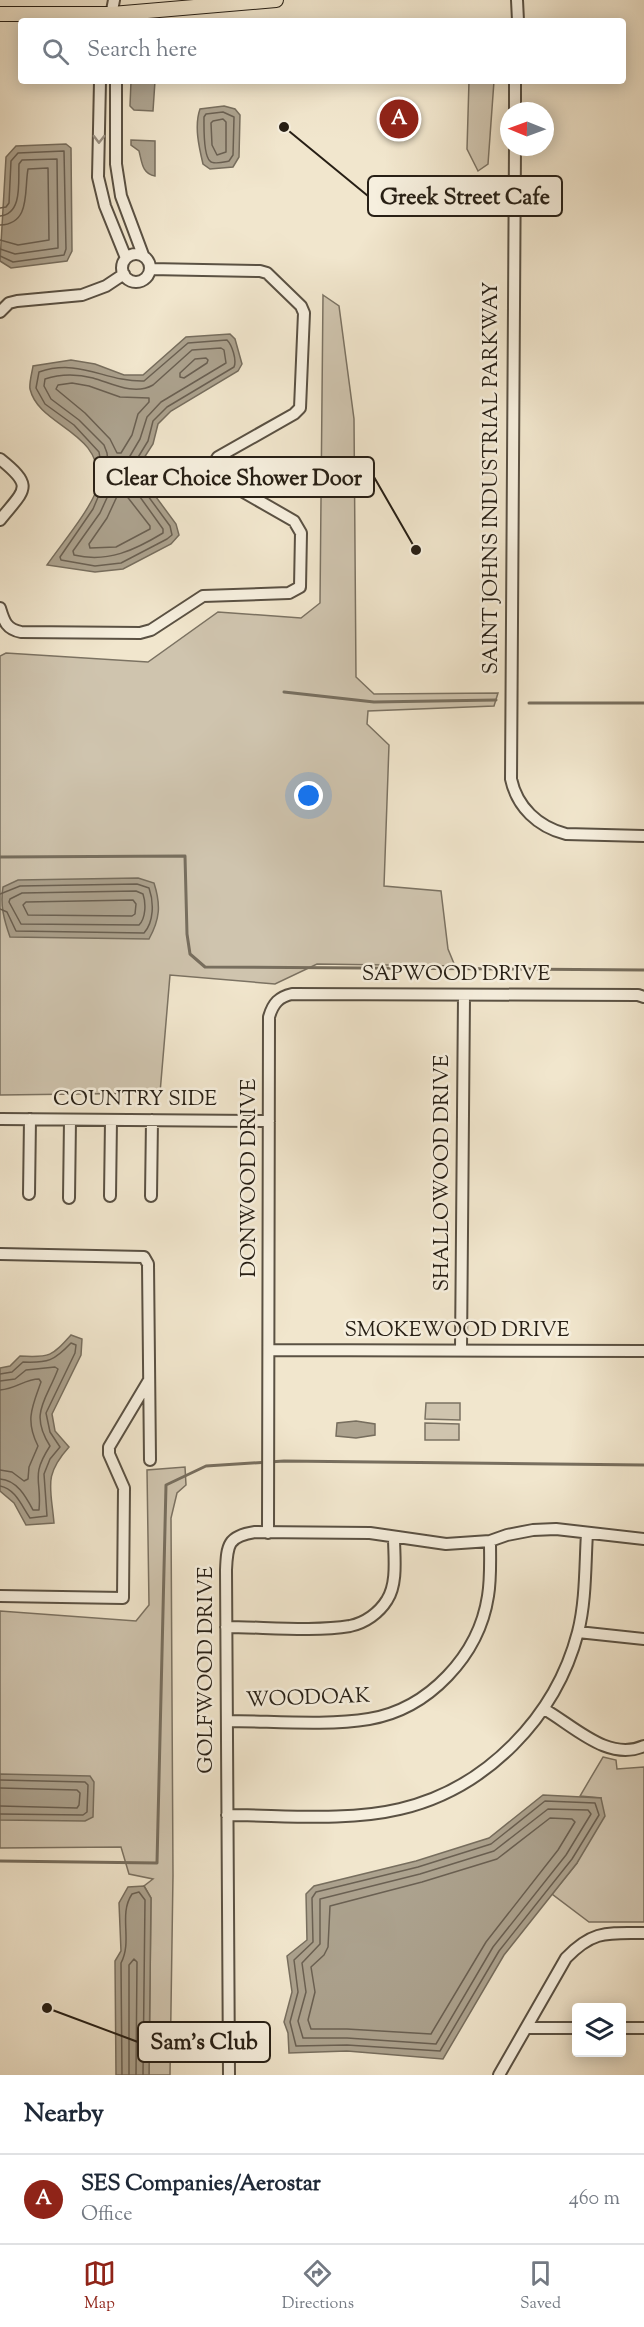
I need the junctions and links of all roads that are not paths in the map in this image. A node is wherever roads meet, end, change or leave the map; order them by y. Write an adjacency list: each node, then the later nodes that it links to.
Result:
1 (276, 0): 4 (main road)
2 (517, 0): 5 (street)
3 (0, 14): 4 (main road)
4 (112, 14)
5 (518, 18)
6 (100, 84): 12 (street, one-way to 12)
7 (116, 84): 11 (street)
8 (515, 84): 9 (street)
9 (515, 102)
10 (514, 156): 19 (street, SAINT JOHNS INDUSTRIAL PARKWAY)
11 (143, 255): 12 (street); 13 (street)
12 (126, 258): 14 (street)
13 (150, 269): 14 (street); 18 (street)
14 (124, 274): 15 (street)
15 (0, 312)
16 (0, 459): 17 (street)
17 (0, 520)
18 (0, 608)
19 (644, 836)
20 (464, 996): 21 (street, SAPWOOD DRIVE); 22 (street, SAPWOOD DRIVE); 35 (street, SHALLOWOOD DRIVE)
21 (644, 997)
22 (272, 1006): 28 (street, DONWOOD DRIVE)
23 (0, 1119): 24 (street, COUNTRY SIDE)
24 (30, 1119): 25 (street, COUNTRY SIDE); 29 (street)
25 (70, 1120): 26 (street, COUNTRY SIDE); 32 (street)
26 (111, 1120): 27 (street, COUNTRY SIDE); 30 (street)
27 (152, 1120): 28 (street, COUNTRY SIDE); 31 (street)
28 (269, 1120): 34 (street, DONWOOD DRIVE)
29 (29, 1194)
30 (110, 1196)
31 (151, 1196)
32 (69, 1198)
33 (0, 1254): 37 (street)
34 (270, 1350): 35 (street, SMOKEWOOD DRIVE); 39 (street, DONWOOD DRIVE)
35 (461, 1350): 36 (street, SMOKEWOOD DRIVE)
36 (644, 1351)
37 (149, 1380): 38 (street); 44 (street)
38 (150, 1460)
39 (268, 1533): 41 (street, GOLFWOOD DRIVE); 45 (street, GOLFWOOD DRIVE)
40 (587, 1533): 42 (street, GOLFWOOD DRIVE); 43 (street, GOLFWOOD DRIVE); 46 (street)
41 (394, 1537): 43 (street, GOLFWOOD DRIVE); 45 (street)
42 (644, 1539)
43 (490, 1541): 49 (street, WOODOAK)
44 (0, 1596)
45 (226, 1627): 49 (street, GOLFWOOD DRIVE)
46 (578, 1632): 47 (street); 48 (street)
47 (644, 1639)
48 (544, 1709): 50 (street); 51 (street)
49 (227, 1721): 51 (street, GOLFWOOD DRIVE)
50 (644, 1746)
51 (227, 1815): 57 (street, GOLFWOOD DRIVE)
52 (644, 1933): 53 (street)
53 (527, 2028): 54 (street); 58 (street)
54 (572, 2028)
55 (626, 2028): 56 (street)
56 (644, 2028)
57 (229, 2075)
58 (499, 2075)

